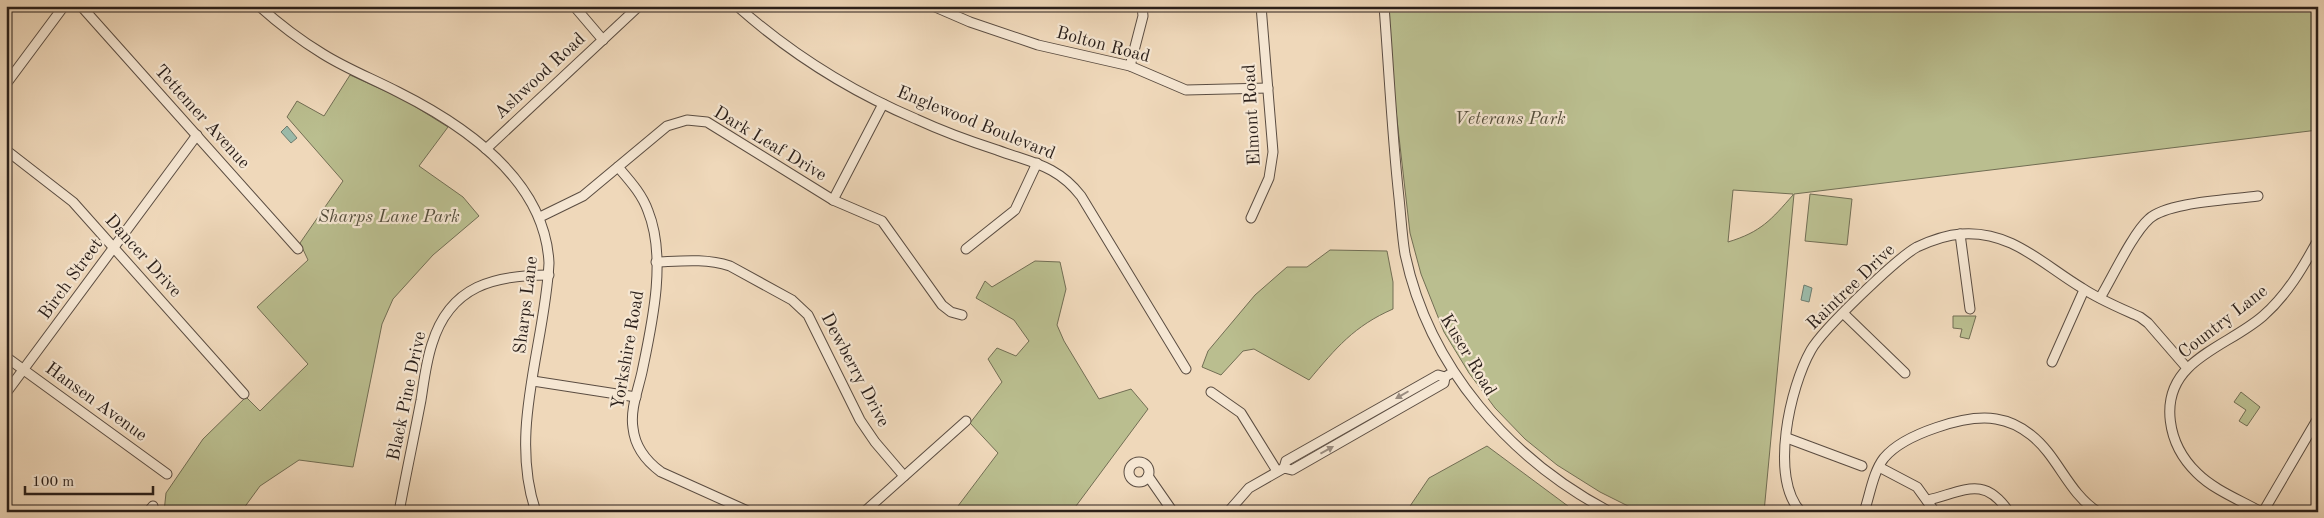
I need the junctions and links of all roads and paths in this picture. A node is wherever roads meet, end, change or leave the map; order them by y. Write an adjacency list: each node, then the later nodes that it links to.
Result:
1 (64, 6): 13 (street)
2 (81, 6): 16 (street, Tettemer Avenue)
3 (259, 6): 17 (street, Sharps Lane)
4 (574, 6): 11 (street)
5 (639, 6): 11 (street, Ashwood Road)
6 (737, 6): 15 (street, Englewood Boulevard)
7 (933, 6): 12 (street, Bolton Road)
8 (1142, 6): 12 (street)
9 (1261, 6): 14 (street, Elmont Road)
10 (1384, 6): 42 (street, Kuser Road)
11 (603, 40): 17 (street, Ashwood Road)
12 (1130, 66): 14 (street, Bolton Road)
13 (6, 84)
14 (1268, 88): 24 (street, Elmont Road)
15 (883, 104): 19 (street, Englewood Boulevard); 22 (street)
16 (197, 135): 27 (street, Birch Street); 28 (street, Tettemer Avenue)
17 (486, 149): 23 (street, Sharps Lane)
18 (6, 150): 27 (street, Dancer Drive)
19 (1037, 163): 29 (street); 40 (street, Englewood Boulevard)
20 (618, 167): 22 (street, Dark Leaf Drive); 23 (street, Dark Leaf Drive); 30 (street, Yorkshire Road)
21 (2258, 196): 33 (street)
22 (833, 200): 36 (street, Dark Leaf Drive)
23 (540, 217): 31 (street, Sharps Lane)
24 (1251, 218)
25 (1960, 234): 32 (street, Raintree Drive); 34 (street); 35 (street, Raintree Drive)
26 (2318, 240): 39 (street, Country Lane)
27 (114, 248): 41 (street, Birch Street); 48 (street, Dancer Drive)
28 (298, 249)
29 (966, 249)
30 (656, 262): 49 (street, Yorkshire Road); 59 (street, Dewberry Drive)
31 (549, 275): 45 (street, Sharps Lane); 62 (street, Black Pine Drive)
32 (2084, 290): 33 (street, Raintree Drive); 38 (street)
33 (2100, 298): 39 (street, Raintree Drive)
34 (1970, 309)
35 (1844, 314): 43 (street); 54 (street, Raintree Drive)
36 (962, 315)
37 (6, 357): 41 (street, Hansen Avenue)
38 (2052, 362)
39 (2188, 368): 74 (street, Country Lane)
40 (1186, 369)
41 (24, 370): 47 (street, Birch Street); 58 (street, Hansen Avenue)
42 (1454, 372): 44 (street); 68 (street, Kuser Road)
43 (1905, 373)
44 (1445, 377): 51 (street, one-way to 51); 53 (street)
45 (533, 381): 49 (street); 63 (street, Sharps Lane)
46 (1211, 392): 57 (street)
47 (6, 394)
48 (244, 394)
49 (636, 397): 64 (street, Yorkshire Road)
50 (2318, 418): 74 (street, Country Lane)
51 (1361, 419): 53 (street); 57 (street)
52 (966, 421): 59 (street)
53 (1366, 428): 57 (street, one-way to 53)
54 (1787, 438): 55 (street); 69 (street, Raintree Drive)
55 (1862, 466)
56 (1879, 466): 61 (street); 70 (street); 73 (street)
57 (1280, 470): 67 (street)
58 (167, 474)
59 (904, 476): 65 (street)
60 (1148, 476): 66 (street)
61 (1928, 500): 71 (street); 72 (street)
62 (399, 512)
63 (536, 512)
64 (750, 512)
65 (864, 512)
66 (1173, 512)
67 (1228, 512)
68 (1610, 512)
69 (1801, 512)
70 (1864, 512)
71 (1935, 512)
72 (2009, 512)
73 (2098, 512)
74 (2262, 512)

